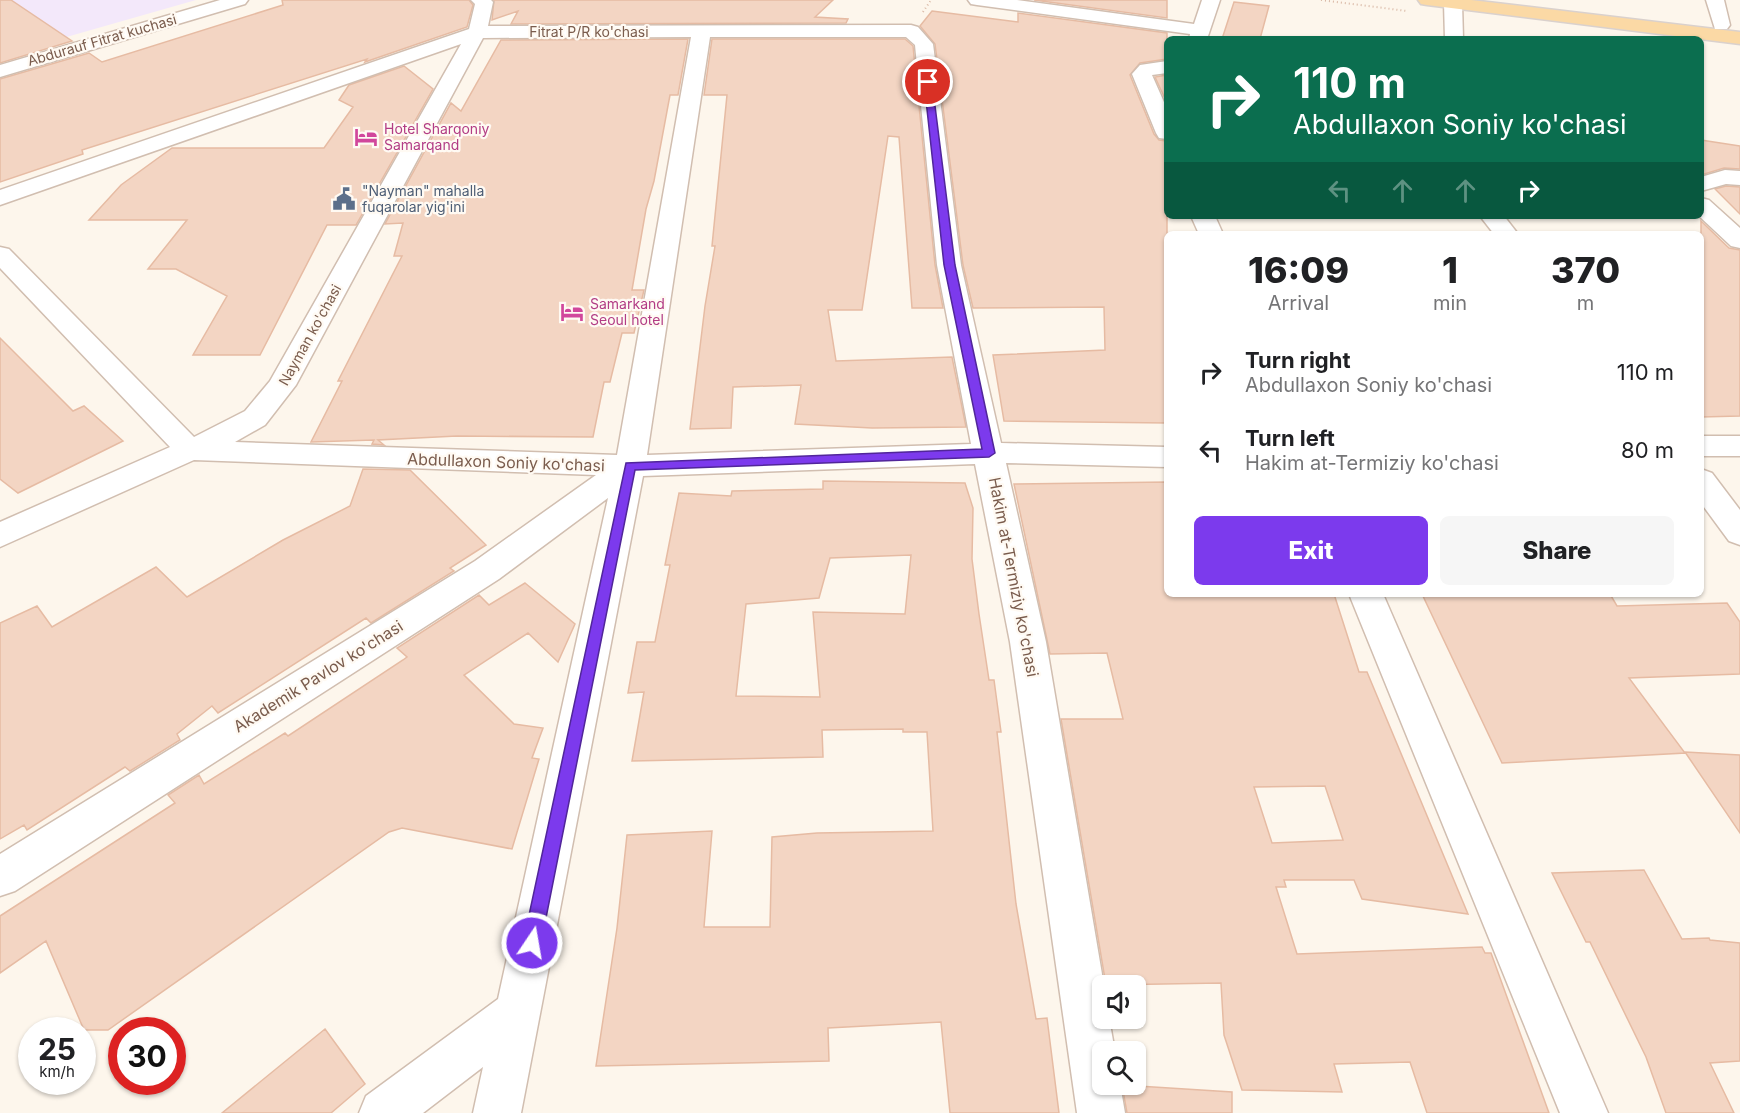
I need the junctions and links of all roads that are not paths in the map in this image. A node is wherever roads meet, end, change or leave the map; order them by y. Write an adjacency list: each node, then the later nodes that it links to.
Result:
1 (239, 0): 19 (street, Abdurauf Fitrat kuchasi)
2 (480, 0): 11 (street, Nayman ko'chasi)
3 (977, 0): 13 (street)
4 (1211, 0): 13 (street)
5 (1427, 0): 8 (main road)
6 (1516, 0): 9 (main road)
7 (1715, 0): 9 (street)
8 (1452, 3): 14 (street); 15 (main road)
9 (1721, 25): 10 (main road)
10 (1740, 28)
11 (477, 32): 12 (street, Fitrat P/R ko'chasi); 23 (street, Fitrat P/R ko'chasi); 31 (street, Nayman ko'chasi)
12 (701, 32): 32 (street, Hakim at-Termiziy ko'chasi); 34 (street)
13 (1199, 34)
14 (1454, 36)
15 (1689, 36)
16 (1704, 37): 17 (main road)
17 (1740, 38)
18 (1164, 67): 20 (street)
19 (0, 71)
20 (1164, 126)
21 (1740, 178): 22 (street)
22 (1704, 183)
23 (0, 198)
24 (1704, 208): 27 (street)
25 (1494, 219): 26 (street)
26 (1504, 231)
27 (1740, 241)
28 (0, 254): 31 (street)
29 (1704, 446): 30 (street)
30 (1740, 446)
31 (190, 450): 34 (street, Abdullaxon Soniy ko'chasi); 37 (street, Nayman ko'chasi)
32 (989, 453): 33 (street, Abdullaxon Soniy ko'chasi); 34 (street, Abdullaxon Soniy ko'chasi); 43 (street, Hakim at-Termiziy ko'chasi)
33 (1164, 457)
34 (630, 466): 39 (street, Akademik Pavlov ko'chasi); 40 (street)
35 (1704, 484): 36 (street)
36 (1740, 533)
37 (0, 535)
38 (1367, 597): 44 (street)
39 (0, 877)
40 (518, 1012): 41 (street); 42 (street)
41 (383, 1113)
42 (497, 1113)
43 (1101, 1113)
44 (1584, 1113)

